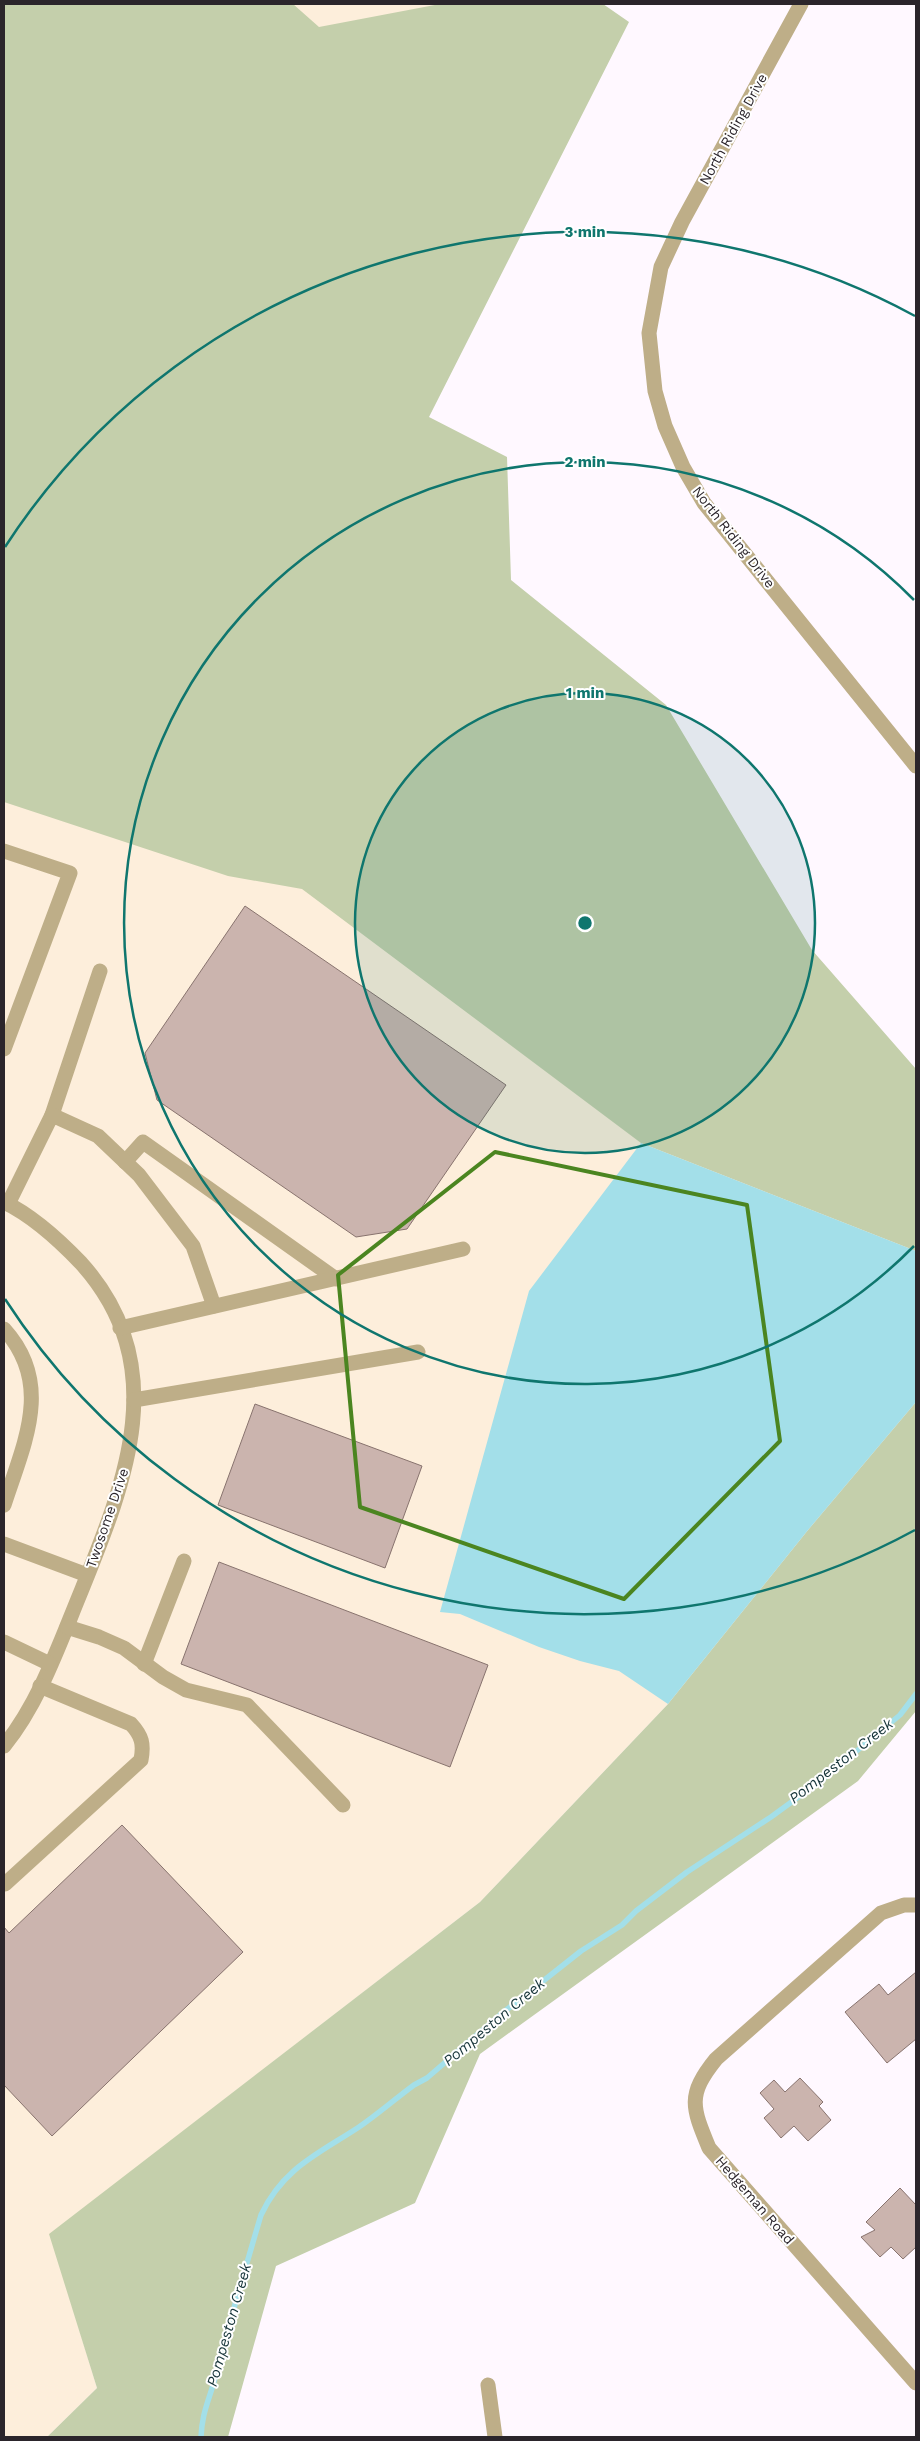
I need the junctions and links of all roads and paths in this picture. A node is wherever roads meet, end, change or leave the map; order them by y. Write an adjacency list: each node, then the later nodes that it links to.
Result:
1 (801, 4): 2 (street, North Riding Drive)
2 (916, 766)
3 (4, 851): 5 (street)
4 (100, 971): 6 (street)
5 (4, 1049)
6 (52, 1115): 7 (street); 8 (street)
7 (125, 1162): 10 (street); 11 (street)
8 (6, 1203): 12 (street, Twosome Drive)
9 (463, 1249): 10 (street)
10 (336, 1278): 11 (street)
11 (214, 1306): 12 (street)
12 (120, 1328): 15 (street, Twosome Drive)
13 (4, 1329): 16 (street)
14 (418, 1352): 15 (street)
15 (134, 1400): 19 (street, Twosome Drive)
16 (4, 1504)
17 (4, 1544): 19 (street)
18 (184, 1562): 23 (street)
19 (88, 1575): 20 (street, Twosome Drive)
20 (66, 1626): 22 (street, Twosome Drive); 23 (street)
21 (4, 1642): 22 (street)
22 (50, 1664): 24 (street, Twosome Drive)
23 (144, 1664): 26 (street)
24 (40, 1686): 25 (street, Twosome Drive); 27 (street)
25 (4, 1746)
26 (343, 1805)
27 (6, 1884)
28 (916, 1905): 29 (street, Hedgeman Road)
29 (916, 2383)
30 (488, 2385): 31 (street)
31 (494, 2437)

